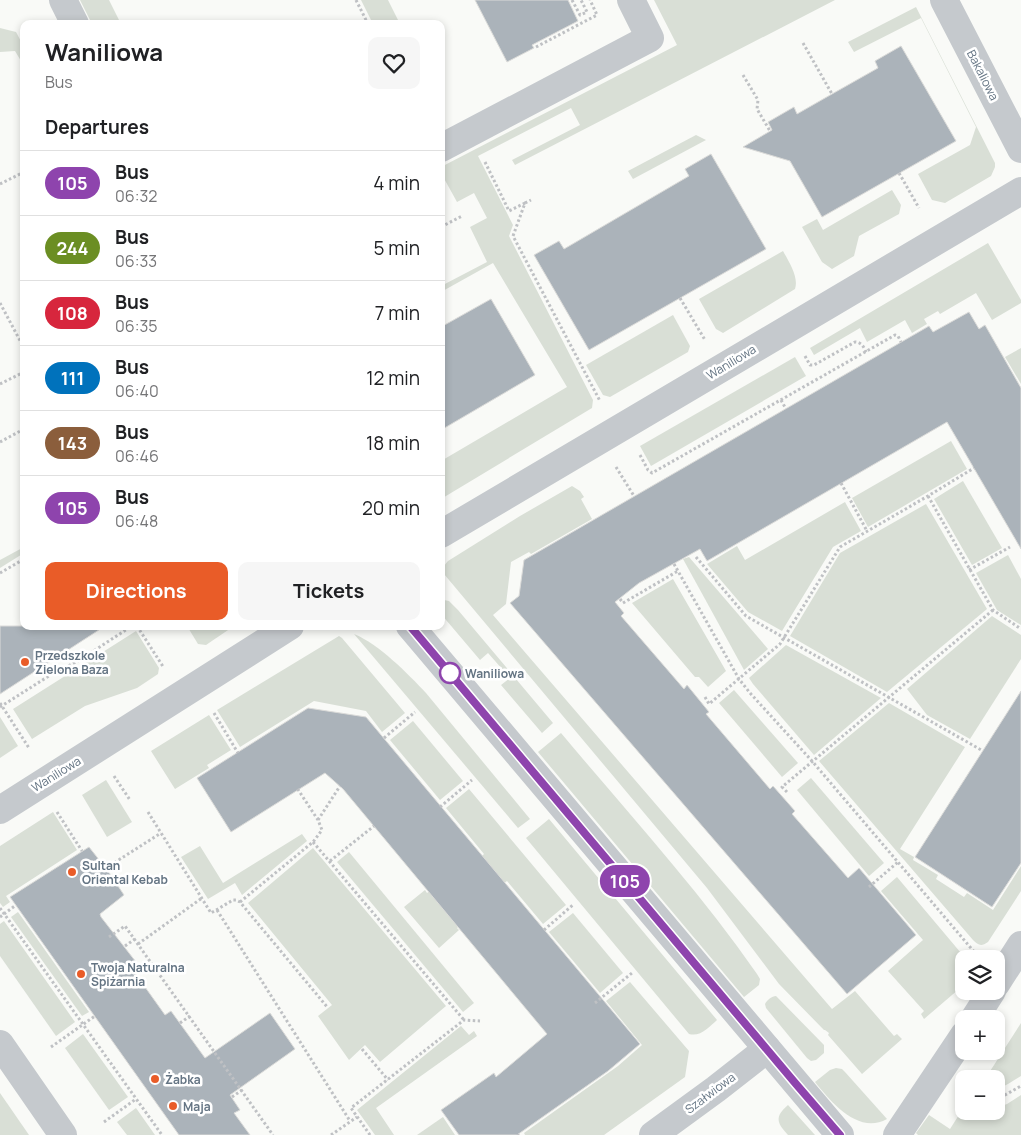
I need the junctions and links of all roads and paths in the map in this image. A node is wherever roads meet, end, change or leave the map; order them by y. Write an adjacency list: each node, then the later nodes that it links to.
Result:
1 (63, 0): 8 (street)
2 (356, 0): 9 (path)
3 (572, 0): 4 (path)
4 (581, 0)
5 (590, 0): 11 (path)
6 (631, 0): 15 (street)
7 (944, 0): 16 (street, Bakaliowa)
8 (73, 20)
9 (366, 20)
10 (803, 43): 13 (path)
11 (536, 47)
12 (743, 74): 14 (path)
13 (832, 94)
14 (770, 132)
15 (445, 146)
16 (1021, 149)
17 (492, 158): 23 (path)
18 (900, 173): 24 (path)
19 (20, 174): 20 (path)
20 (0, 184)
21 (1021, 192): 47 (street, Waniliowa)
22 (532, 200): 23 (path)
23 (525, 203): 37 (path)
24 (919, 208)
25 (462, 216): 26 (path)
26 (445, 225)
27 (680, 298): 31 (path)
28 (0, 303): 29 (path)
29 (20, 340)
30 (901, 342): 32 (path)
31 (709, 347)
32 (866, 352): 33 (path); 36 (path)
33 (817, 364)
34 (20, 374): 35 (path)
35 (0, 384)
36 (781, 400): 38 (path); 41 (path)
37 (604, 409)
38 (786, 409)
39 (20, 431): 40 (path)
40 (0, 442)
41 (637, 451)
42 (615, 465): 45 (path)
43 (974, 468): 46 (path)
44 (841, 483): 48 (path)
45 (634, 496)
46 (928, 496): 48 (path); 53 (path)
47 (445, 532)
48 (867, 532): 63 (path)
49 (1010, 548): 53 (path)
50 (696, 557): 63 (path)
51 (20, 562): 55 (path)
52 (674, 564): 54 (path)
53 (969, 570): 57 (path)
54 (678, 571): 56 (path); 67 (path)
55 (0, 574)
56 (620, 599)
57 (992, 610): 58 (path); 69 (path)
58 (1021, 629)
59 (126, 630): 65 (path)
60 (140, 630): 66 (path)
61 (284, 630): 85 (street, Waniliowa)
62 (413, 630): 126 (street)
63 (784, 638): 67 (path); 69 (path)
64 (45, 665): 65 (path)
65 (52, 674): 70 (path)
66 (169, 675)
67 (739, 679): 68 (path); 77 (path)
68 (705, 697)
69 (889, 697): 75 (path); 77 (path)
70 (1, 705): 74 (path)
71 (209, 706): 76 (path)
72 (415, 712): 73 (path)
73 (384, 738)
74 (29, 748)
75 (983, 751)
76 (238, 753)
77 (812, 761): 82 (path); 94 (path)
78 (110, 769): 83 (path)
79 (472, 780): 84 (path)
80 (340, 786): 88 (path)
81 (298, 788): 88 (path)
82 (787, 792)
83 (130, 800)
84 (440, 806)
85 (0, 810)
86 (148, 812): 90 (path)
87 (61, 819): 92 (path)
88 (318, 820): 91 (path)
89 (374, 826): 93 (path)
90 (161, 833): 95 (path); 97 (path)
91 (312, 842): 93 (path); 98 (path)
92 (82, 851)
93 (330, 861): 118 (path)
94 (898, 862): 96 (path); 111 (path)
95 (106, 868)
96 (868, 888)
97 (202, 898): 102 (path); 108 (path)
98 (240, 902): 102 (path); 115 (path)
99 (574, 904): 105 (path)
100 (16, 905): 103 (path)
101 (0, 908): 103 (path)
102 (217, 910): 134 (path)
103 (4, 914): 104 (path); 120 (path)
104 (0, 916)
105 (544, 930)
106 (109, 937): 107 (path)
107 (135, 939): 108 (path); 110 (path)
108 (138, 944): 117 (path)
109 (1021, 945): 112 (street)
110 (125, 946)
111 (972, 950)
112 (1005, 970)
113 (632, 973): 114 (path)
114 (595, 1004)
115 (328, 1008)
116 (95, 1016): 120 (path)
117 (190, 1016): 121 (path); 129 (path)
118 (464, 1020): 119 (path); 127 (path)
119 (480, 1021)
120 (83, 1024): 123 (path); 132 (path)
121 (180, 1024)
122 (0, 1044): 136 (street)
123 (51, 1047)
124 (955, 1048): 143 (street)
125 (362, 1049): 127 (path)
126 (767, 1049): 141 (street, Szałwiowa); 142 (street)
127 (388, 1080): 133 (path)
128 (1021, 1086): 130 (path)
129 (242, 1090): 131 (path); 138 (path)
130 (1005, 1095)
131 (232, 1097)
132 (136, 1099): 135 (path); 137 (path)
133 (357, 1117): 134 (path); 140 (path)
134 (350, 1121): 139 (path)
135 (104, 1122)
136 (63, 1135)
137 (162, 1135)
138 (273, 1135)
139 (332, 1135)
140 (370, 1135)
141 (653, 1135)
142 (840, 1135)
143 (897, 1135)

